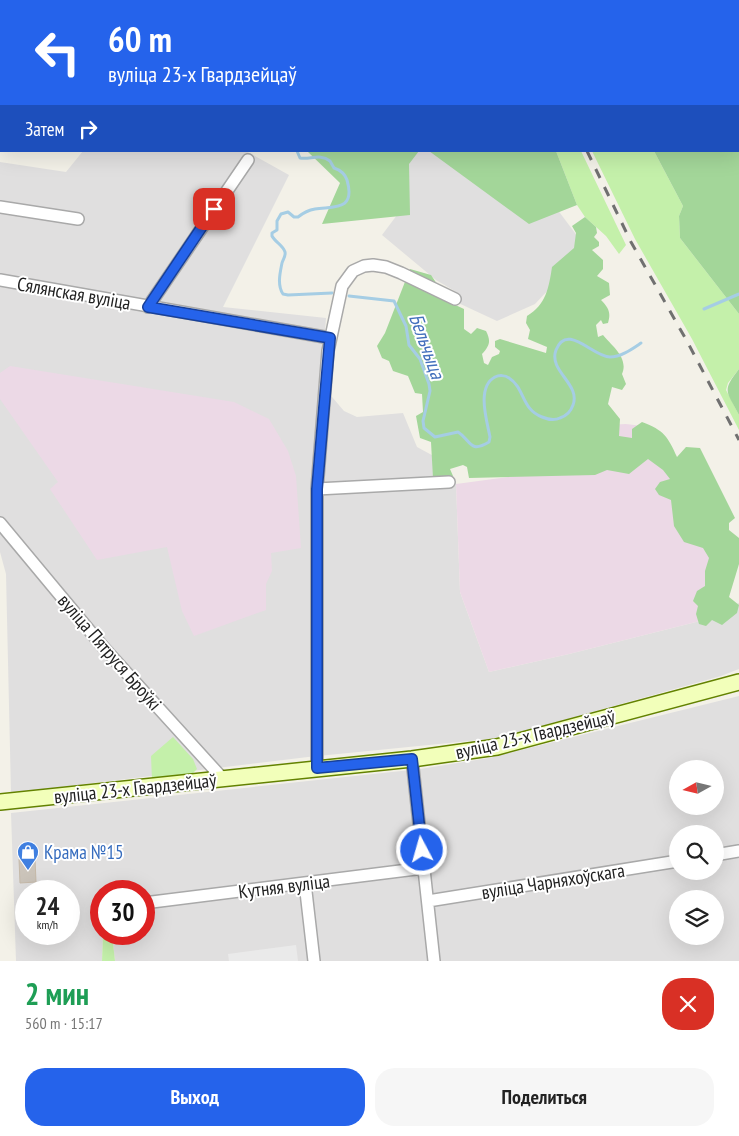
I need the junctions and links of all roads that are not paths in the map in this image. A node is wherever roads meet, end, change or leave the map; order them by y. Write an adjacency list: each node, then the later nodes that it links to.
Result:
1 (248, 160): 6 (street, Сялянская вуліца)
2 (0, 207): 3 (street)
3 (78, 219)
4 (0, 280): 6 (street, Сялянская вуліца)
5 (455, 299): 7 (street)
6 (148, 307): 7 (street, Сялянская вуліца)
7 (330, 338): 9 (street)
8 (448, 482): 9 (street)
9 (317, 489): 13 (street)
10 (0, 523): 14 (street, вуліца Пятруся Броўкі)
11 (739, 682): 12 (street, вуліца 23-х Гвардзейцаў)
12 (412, 759): 13 (street, вуліца 23-х Гвардзейцаў); 19 (street)
13 (317, 768): 14 (street, вуліца 23-х Гвардзейцаў)
14 (222, 779): 15 (street, вуліца 23-х Гвардзейцаў)
15 (0, 802)
16 (739, 851): 17 (street)
17 (724, 854)
18 (669, 862): 21 (street, вуліца Чарняхоўскага)
19 (424, 868): 20 (street, Кутняя вуліца); 21 (street)
20 (305, 884): 22 (street, Кутняя вуліца); 23 (street)
21 (428, 901): 24 (street)
22 (155, 902)
23 (314, 961)
24 (434, 961)

